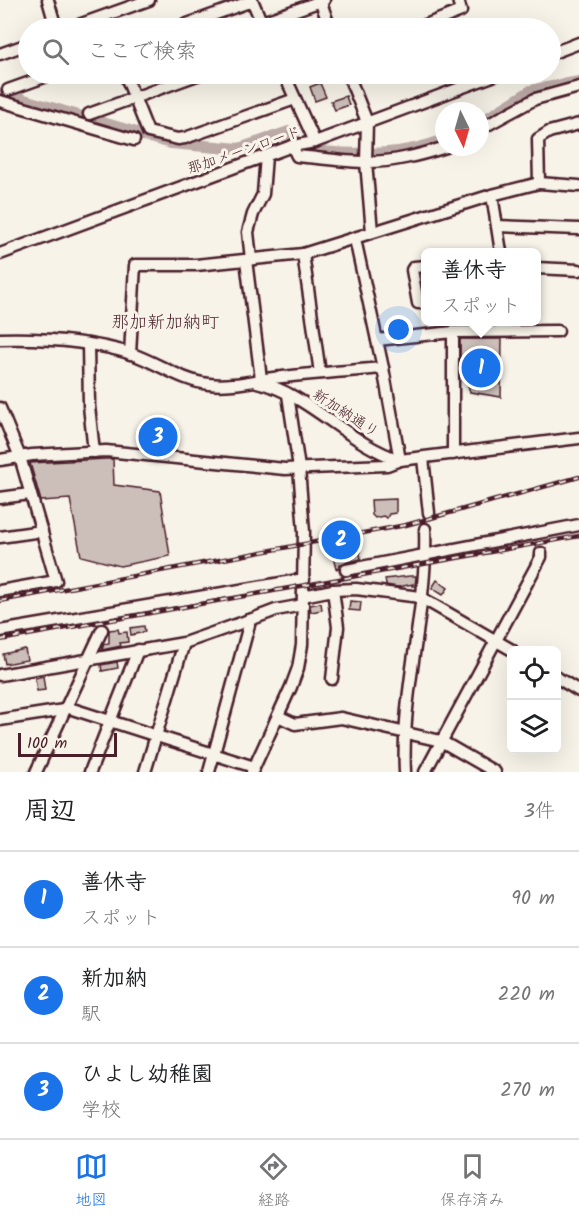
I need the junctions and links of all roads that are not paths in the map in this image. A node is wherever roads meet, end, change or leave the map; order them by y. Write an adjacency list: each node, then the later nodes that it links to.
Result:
1 (48, 0): 7 (street)
2 (149, 0): 6 (street)
3 (252, 0): 9 (street); 10 (street)
4 (321, 0): 11 (street); 12 (street)
5 (458, 0): 13 (street)
6 (103, 17): 8 (street)
7 (53, 18)
8 (100, 18)
9 (203, 18)
10 (260, 18)
11 (279, 18)
12 (327, 18)
13 (443, 18)
14 (579, 43): 16 (street)
15 (18, 48): 17 (street)
16 (561, 50)
17 (0, 54)
18 (25, 84): 25 (street)
19 (129, 84): 26 (street)
20 (172, 84): 26 (street)
21 (291, 84): 27 (street)
22 (352, 84): 30 (street)
23 (471, 84): 30 (street, 那加メーンロード)
24 (579, 87): 31 (street)
25 (8, 90)
26 (134, 98): 27 (street); 29 (street)
27 (295, 99): 34 (street)
28 (0, 101): 33 (street)
29 (89, 114)
30 (367, 122): 34 (street, 那加メーンロード); 38 (street)
31 (489, 124)
32 (579, 124): 39 (street)
33 (134, 140)
34 (315, 142): 35 (street, 那加メーンロード)
35 (292, 146): 37 (street, 那加メーンロード); 38 (street)
36 (435, 150): 38 (street)
37 (266, 156): 47 (street, 那加メーンロード); 49 (street)
38 (367, 156): 44 (street)
39 (539, 183): 40 (street); 41 (street)
40 (579, 186)
41 (492, 195): 42 (street); 44 (street)
42 (497, 226): 43 (street); 46 (street)
43 (579, 229)
44 (372, 232): 45 (street)
45 (355, 239): 48 (street); 58 (street)
46 (500, 248)
47 (0, 254)
48 (303, 254): 49 (street); 62 (street)
49 (249, 260): 60 (street); 63 (street)
50 (421, 266): 53 (street)
51 (541, 268): 52 (street)
52 (579, 270)
53 (421, 303)
54 (501, 326): 55 (street); 56 (street)
55 (558, 331)
56 (453, 332): 58 (street); 68 (street)
57 (0, 339): 59 (street)
58 (377, 340): 61 (street)
59 (88, 344): 60 (street); 67 (street)
60 (130, 354): 63 (street)
61 (383, 368): 62 (street); 72 (street)
62 (320, 373): 63 (street)
63 (257, 381): 64 (street, 新加納通り)
64 (288, 395): 72 (street, 新加納通り); 73 (street)
65 (1, 413): 69 (street)
66 (579, 438): 68 (street)
67 (94, 452): 69 (street); 73 (street)
68 (453, 454): 70 (street, 新加納通り)
69 (20, 457): 71 (street); 74 (street)
70 (423, 458): 72 (street, 新加納通り); 76 (street)
71 (0, 460)
72 (400, 460): 73 (street)
73 (299, 468): 84 (street)
74 (30, 494): 75 (street); 79 (street)
75 (0, 498)
76 (429, 513)
77 (579, 525): 82 (street)
78 (425, 529): 82 (street)
79 (42, 531): 80 (street); 86 (street)
80 (0, 537)
81 (540, 553): 92 (street)
82 (424, 554): 83 (street); 87 (street)
83 (346, 570)
84 (304, 579): 88 (street); 91 (street)
85 (333, 590): 87 (street); 88 (street); 98 (street)
86 (0, 591)
87 (420, 597): 92 (street); 105 (street)
88 (303, 601): 89 (street); 102 (street)
89 (248, 620): 93 (street); 108 (street)
90 (102, 630): 96 (street)
91 (0, 631)
92 (495, 640): 94 (street); 107 (street)
93 (184, 643): 95 (street); 106 (street)
94 (507, 648)
95 (138, 650): 96 (street); 104 (street)
96 (89, 659): 97 (street); 101 (street)
97 (0, 675)
98 (332, 679)
99 (561, 680): 100 (street)
100 (579, 691)
101 (65, 708): 103 (street); 104 (street); 110 (street)
102 (278, 716): 105 (street); 109 (street)
103 (0, 720)
104 (110, 722): 106 (street); 111 (street)
105 (404, 731): 107 (street); 114 (street)
106 (157, 737): 108 (street); 112 (street)
107 (441, 741): 115 (street); 116 (street)
108 (213, 754): 109 (street); 113 (street)
109 (253, 770)
110 (36, 772)
111 (90, 772)
112 (145, 772)
113 (209, 772)
114 (405, 772)
115 (425, 772)
116 (495, 772)

